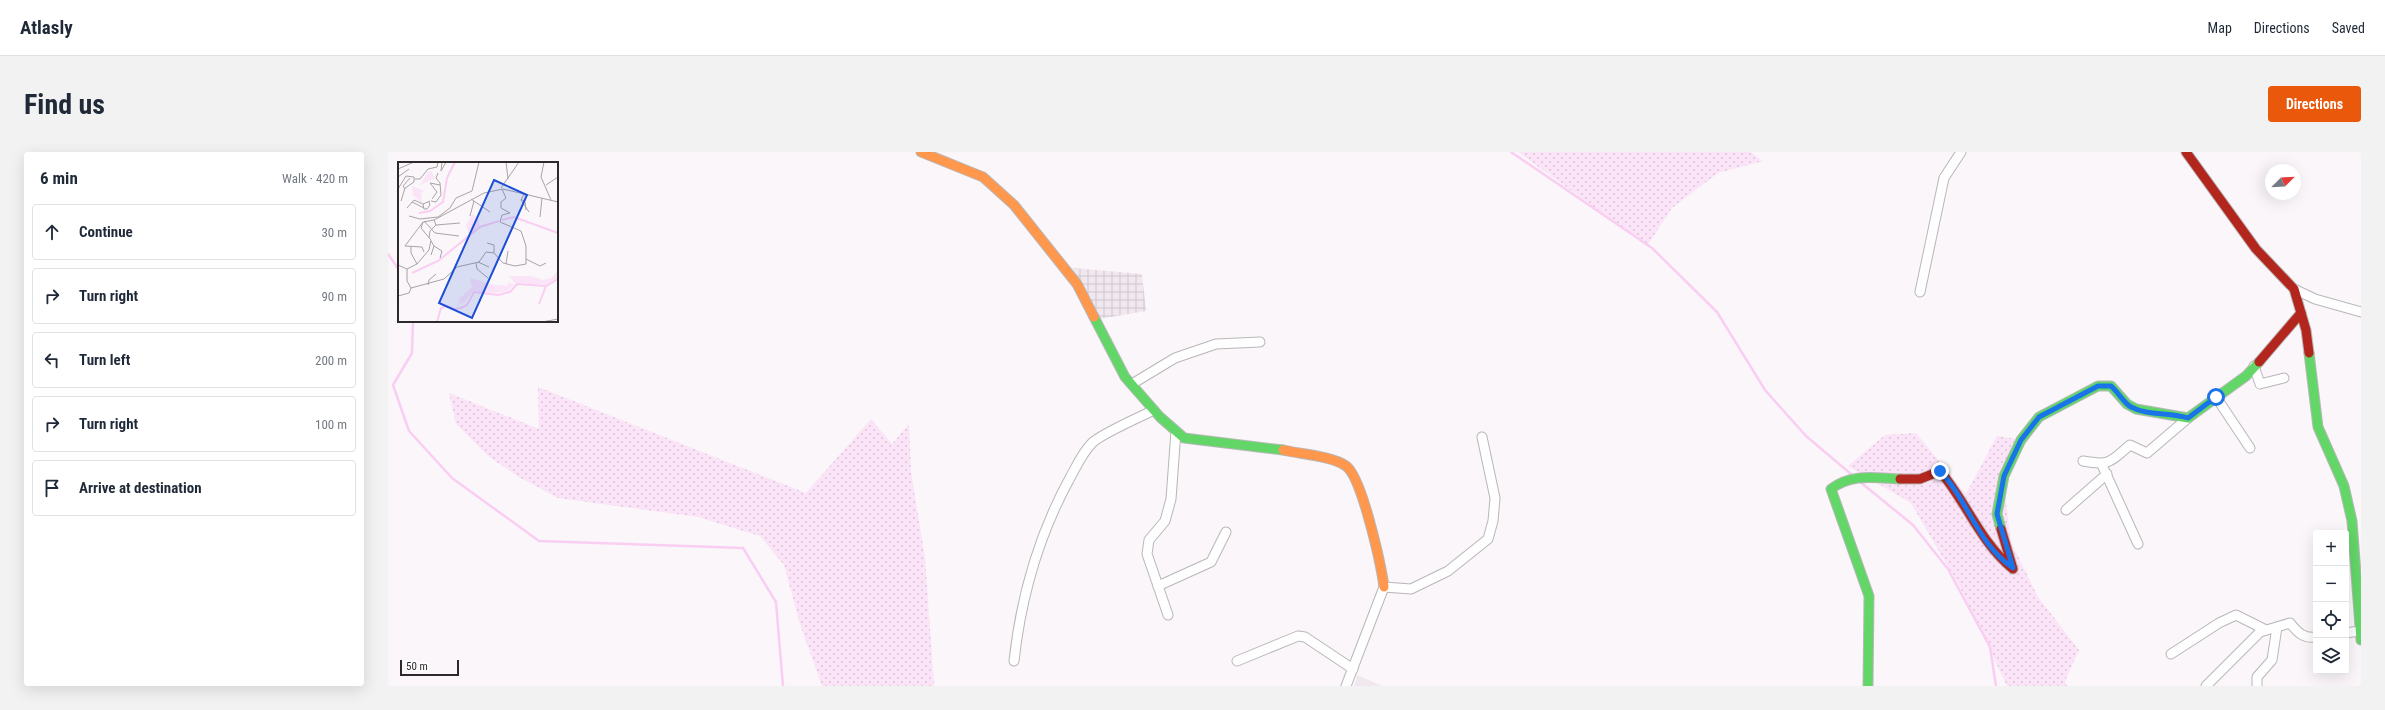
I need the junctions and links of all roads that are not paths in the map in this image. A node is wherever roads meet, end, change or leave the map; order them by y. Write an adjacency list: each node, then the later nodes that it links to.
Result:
1 (921, 152): 11 (street)
2 (1961, 152): 5 (street)
3 (2186, 152): 4 (street)
4 (2294, 289): 6 (street); 7 (street)
5 (1920, 292)
6 (2361, 312)
7 (2301, 313): 9 (street); 29 (street)
8 (1260, 342): 11 (street)
9 (2254, 366): 10 (street); 12 (street)
10 (2284, 378)
11 (1132, 384): 13 (street)
12 (2216, 397): 14 (street); 17 (street)
13 (1154, 410): 15 (street); 34 (street)
14 (2188, 418): 19 (street); 38 (street)
15 (1176, 431): 24 (street); 25 (street)
16 (1482, 437): 25 (street)
17 (2250, 448)
18 (2083, 461): 19 (street)
19 (2102, 464): 20 (street)
20 (2107, 474): 21 (street); 23 (street)
21 (2066, 510)
22 (1226, 532): 24 (street)
23 (2138, 544)
24 (1158, 586): 26 (street)
25 (1384, 587): 36 (street)
26 (1168, 615)
27 (2277, 627): 28 (street); 31 (street); 40 (street)
28 (2266, 630): 33 (street); 39 (street)
29 (2359, 631): 30 (street); 32 (street)
30 (2349, 633)
31 (2313, 638)
32 (2361, 640)
33 (2171, 654)
34 (1014, 661)
35 (1237, 661): 36 (street)
36 (1353, 669): 37 (street)
37 (1346, 686)
38 (1868, 686)
39 (2206, 686)
40 (2257, 686)

